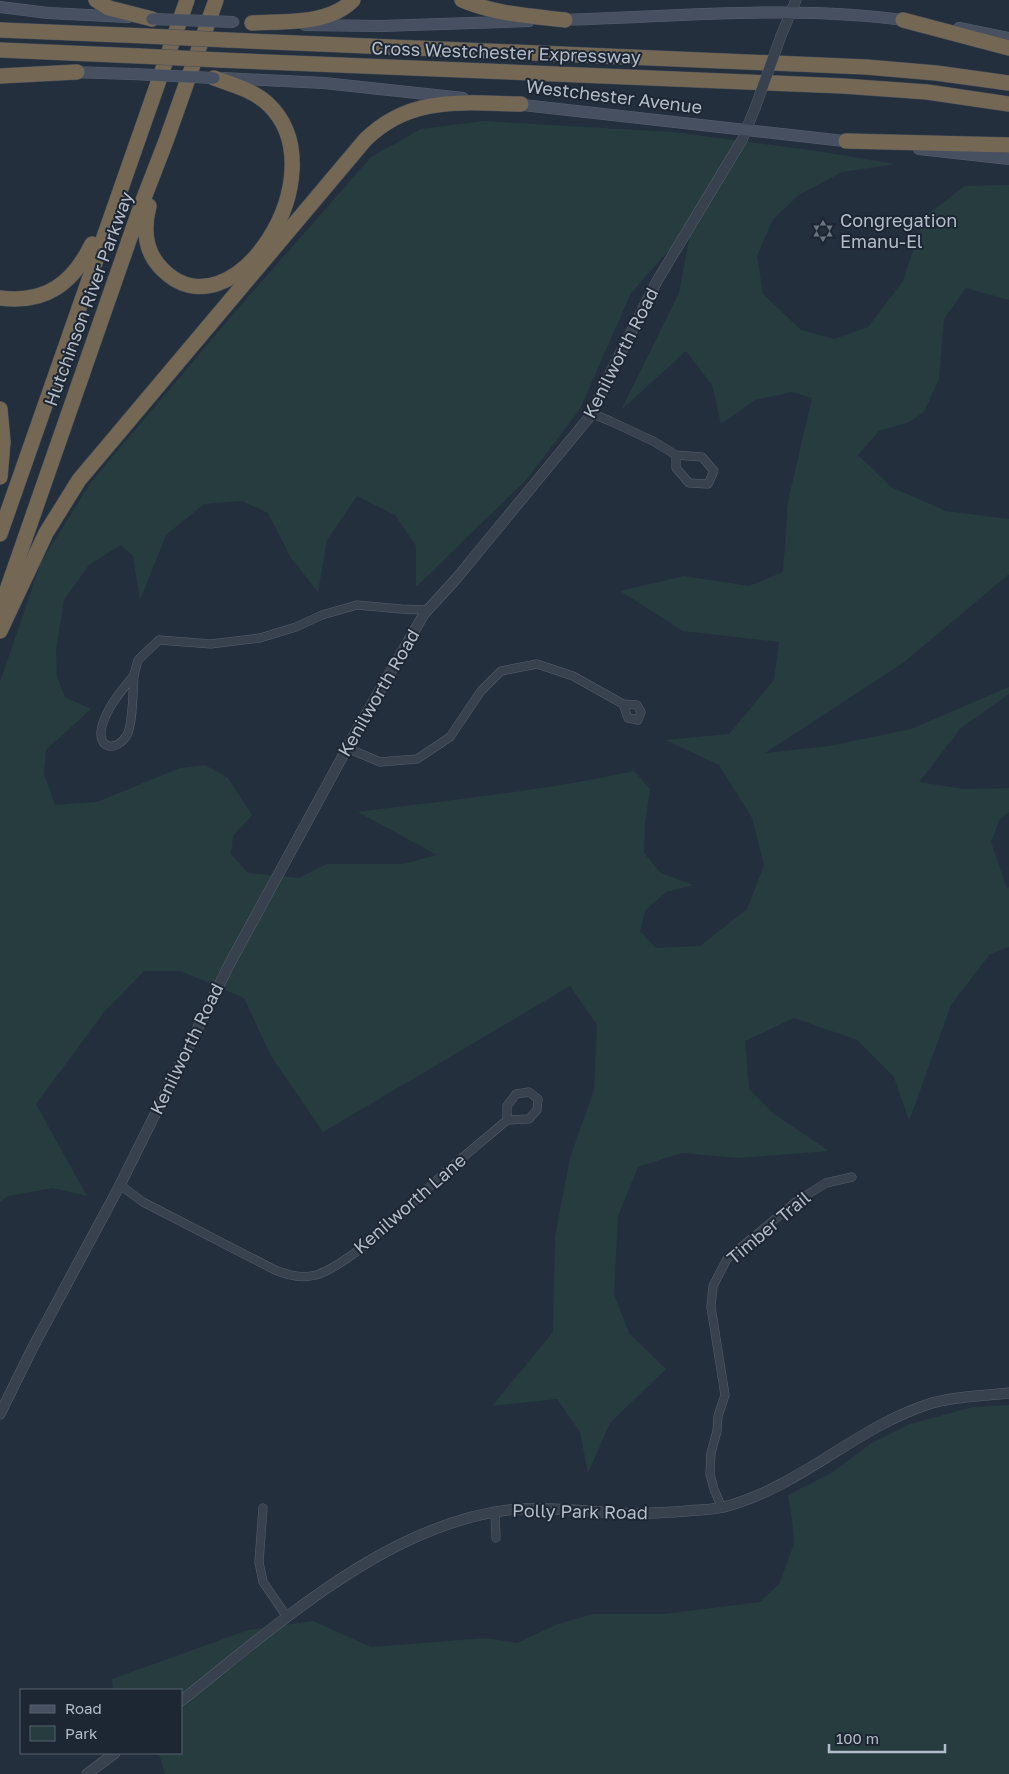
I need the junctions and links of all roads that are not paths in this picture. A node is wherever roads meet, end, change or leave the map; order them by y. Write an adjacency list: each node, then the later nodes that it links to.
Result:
1 (96, 0): 10 (highway)
2 (182, 0): 15 (highway)
3 (187, 0): 15 (highway, Hutchinson River Parkway)
4 (216, 0): 27 (highway, Hutchinson River Parkway)
5 (354, 0): 13 (highway)
6 (462, 0): 11 (highway)
7 (796, 0): 9 (street, Kenilworth Road)
8 (0, 7): 10 (main road)
9 (790, 13): 11 (main road); 12 (main road); 26 (street, Kenilworth Road, bridge)
10 (152, 19): 13 (main road, bridge)
11 (565, 20): 13 (main road)
12 (903, 20): 16 (main road); 17 (highway)
13 (252, 23)
14 (0, 30): 23 (highway, Cross Westchester Expressway, bridge)
15 (176, 30): 31 (highway, Hutchinson River Parkway)
16 (1009, 38)
17 (1009, 48)
18 (0, 50): 25 (highway, Cross Westchester Expressway, bridge)
19 (0, 68): 20 (main road)
20 (77, 72): 21 (highway); 22 (main road, Westchester Avenue, bridge)
21 (0, 76)
22 (214, 78): 24 (main road, Westchester Avenue); 27 (highway)
23 (1009, 83)
24 (521, 104): 26 (main road, Westchester Avenue); 40 (highway)
25 (1009, 104)
26 (746, 130): 28 (main road, Westchester Avenue); 34 (street, Kenilworth Road)
27 (166, 141): 39 (highway, Hutchinson River Parkway)
28 (846, 141): 29 (highway); 30 (main road, Westchester Avenue)
29 (1009, 145)
30 (1009, 159)
31 (125, 174): 32 (highway); 37 (highway, Hutchinson River Parkway)
32 (0, 298)
33 (0, 409): 36 (highway)
34 (591, 415): 35 (street); 38 (street, Kenilworth Road)
35 (676, 455): 35 (street)
36 (0, 477)
37 (0, 534)
38 (428, 610): 41 (street); 43 (street, Kenilworth Road)
39 (0, 612)
40 (0, 631)
41 (134, 674): 41 (street)
42 (623, 704): 43 (street)
43 (347, 748): 46 (street, Kenilworth Road)
44 (507, 1120): 44 (street); 46 (street, Kenilworth Lane)
45 (852, 1177): 50 (street, Timber Trail)
46 (120, 1186): 48 (street, Kenilworth Road)
47 (1009, 1393): 50 (street, Polly Park Road)
48 (0, 1414)
49 (263, 1508): 53 (street)
50 (722, 1508): 51 (street, Polly Park Road)
51 (495, 1512): 52 (street); 53 (street, Polly Park Road)
52 (496, 1538)
53 (287, 1617): 54 (street, Polly Park Road)
54 (182, 1700)
55 (114, 1754): 56 (street)
56 (87, 1774)

